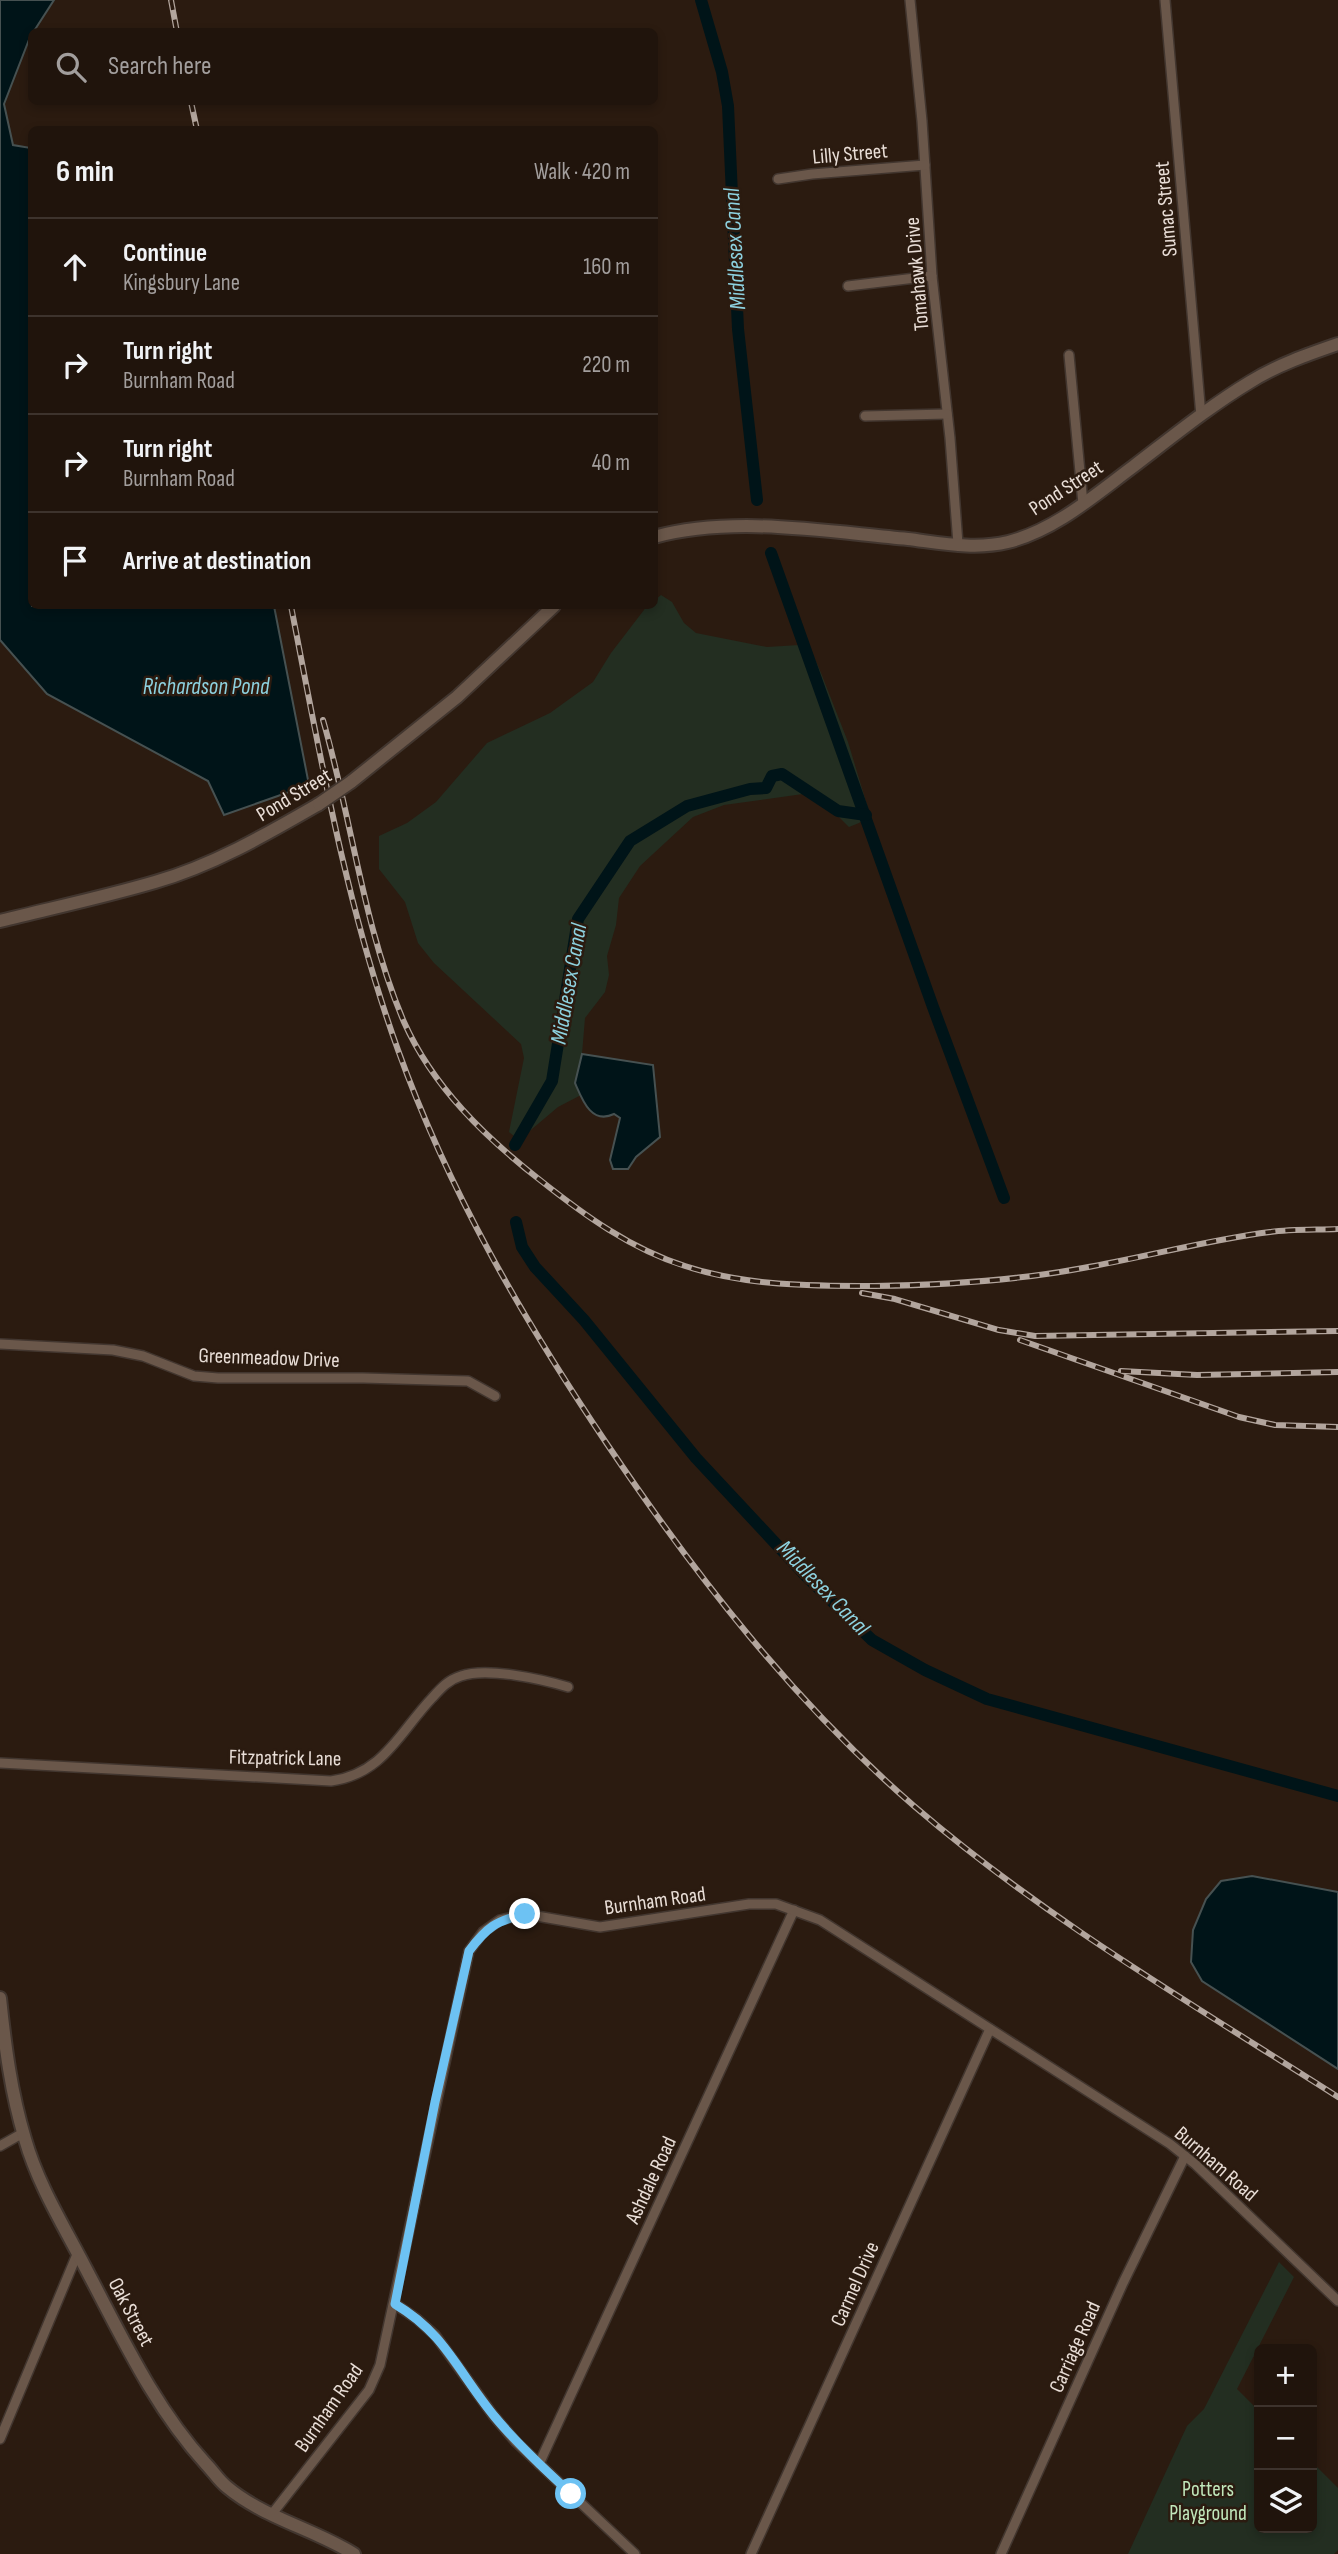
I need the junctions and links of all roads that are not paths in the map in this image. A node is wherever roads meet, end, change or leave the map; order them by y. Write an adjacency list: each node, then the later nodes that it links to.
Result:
1 (910, 0): 3 (street, Tomahawk Drive)
2 (1166, 0): 11 (street, Sumac Street)
3 (925, 165): 4 (street, Lilly Street); 5 (street, Tomahawk Drive)
4 (778, 179)
5 (932, 276): 6 (street); 9 (street, Tomahawk Drive)
6 (848, 286)
7 (1338, 344): 11 (street, Pond Street)
8 (1069, 355): 12 (street)
9 (947, 414): 10 (street); 14 (street, Tomahawk Drive)
10 (865, 416)
11 (1201, 416): 12 (street, Pond Street)
12 (1083, 504): 14 (street, Pond Street)
13 (658, 536): 14 (street, Pond Street)
14 (958, 544)
15 (551, 609): 16 (street, Pond Street, bridge)
16 (0, 921)
17 (0, 1344): 18 (street, Greenmeadow Drive)
18 (495, 1396)
19 (568, 1687): 20 (street, Fitzpatrick Lane)
20 (0, 1763)
21 (794, 1910): 23 (street, Burnham Road); 30 (street, Burnham Road); 32 (street, Ashdale Road)
22 (0, 1998): 24 (street, Oak Street)
23 (990, 2029): 27 (street, Burnham Road); 36 (street, Carmel Drive)
24 (2, 2040): 25 (street, Oak Street)
25 (23, 2133): 26 (street); 28 (street, Oak Street)
26 (0, 2146)
27 (1185, 2155): 29 (street, Burnham Road); 37 (street, Carriage Road)
28 (78, 2252): 31 (street); 33 (street, Oak Street)
29 (1338, 2301)
30 (395, 2304): 32 (street); 33 (street, Burnham Road)
31 (0, 2439)
32 (539, 2464): 35 (street)
33 (272, 2514): 34 (street, Oak Street)
34 (354, 2554)
35 (635, 2554)
36 (751, 2554)
37 (1001, 2554)

